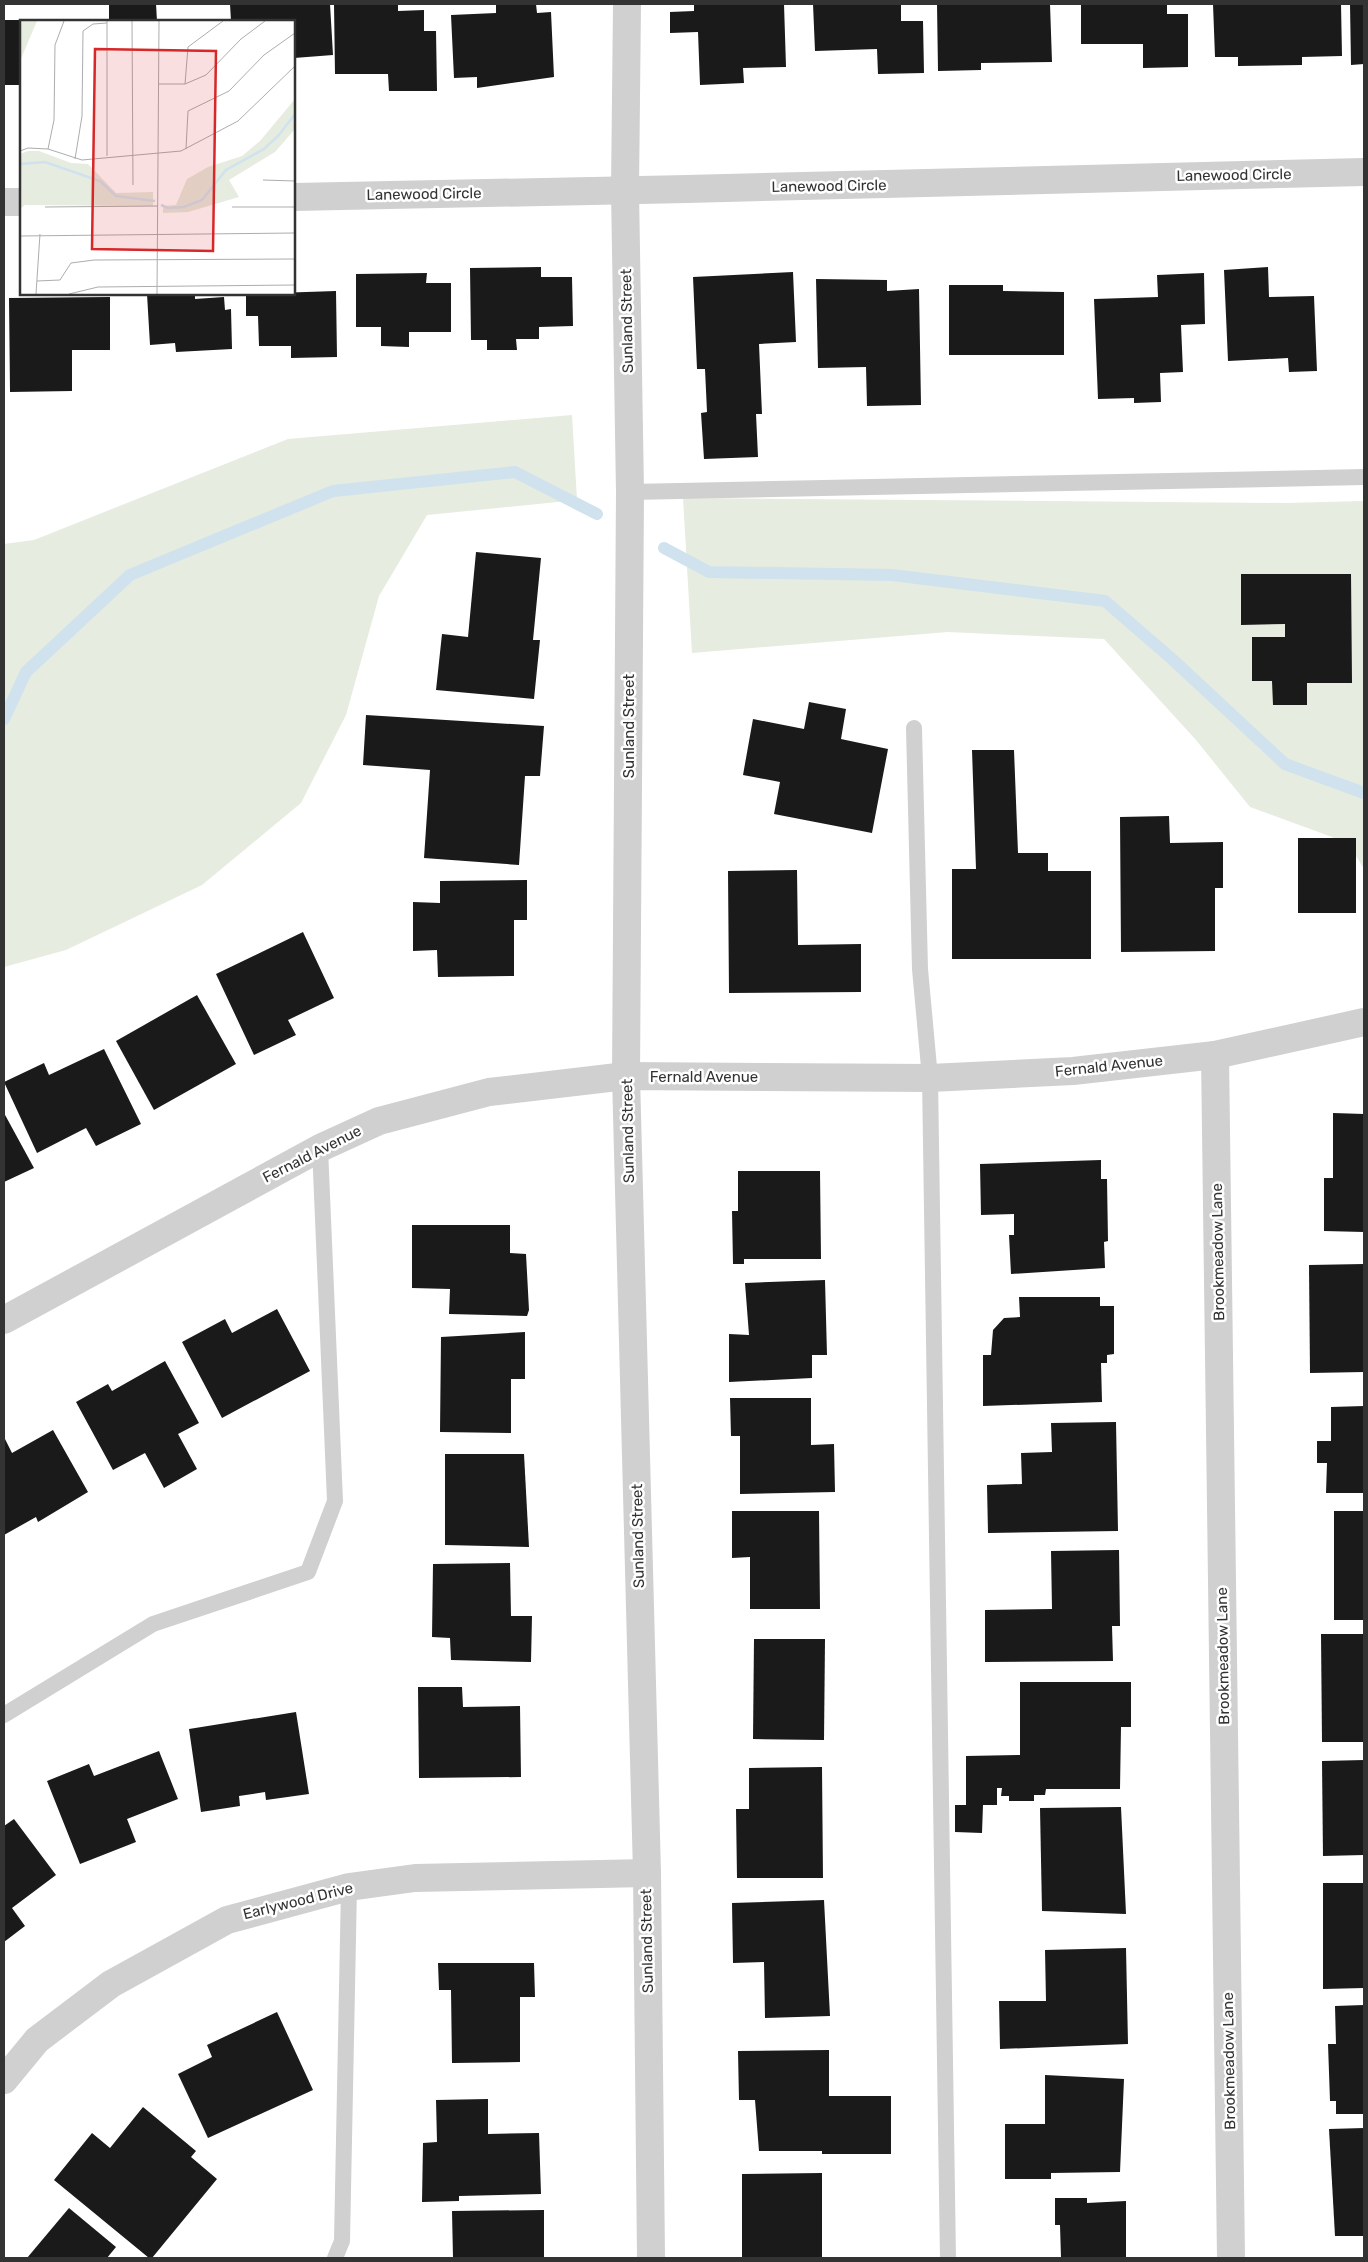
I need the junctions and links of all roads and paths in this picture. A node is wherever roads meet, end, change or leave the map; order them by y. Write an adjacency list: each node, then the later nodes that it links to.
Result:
1 (627, 4): 3 (street, Sunland Street)
2 (1364, 172): 3 (street, Lanewood Circle)
3 (625, 190): 4 (street, Lanewood Circle); 8 (street, Sunland Street)
4 (295, 197)
5 (4, 202): 6 (street)
6 (20, 202)
7 (1364, 477): 8 (lane)
8 (630, 492): 12 (street, Sunland Street)
9 (914, 728): 13 (lane)
10 (1364, 1022): 11 (street, Fernald Avenue)
11 (1215, 1055): 13 (street, Fernald Avenue); 23 (street, Brookmeadow Lane)
12 (626, 1076): 13 (street, Fernald Avenue); 14 (street, Fernald Avenue); 17 (street, Sunland Street)
13 (930, 1078): 22 (lane)
14 (320, 1148): 15 (street, Fernald Avenue); 16 (lane)
15 (4, 1320)
16 (4, 1715)
17 (647, 1873): 18 (street, Earlywood Drive); 21 (street, Sunland Street)
18 (350, 1886): 19 (street, Earlywood Drive); 20 (lane)
19 (4, 2080)
20 (335, 2258)
21 (651, 2258)
22 (948, 2258)
23 (1232, 2258)

